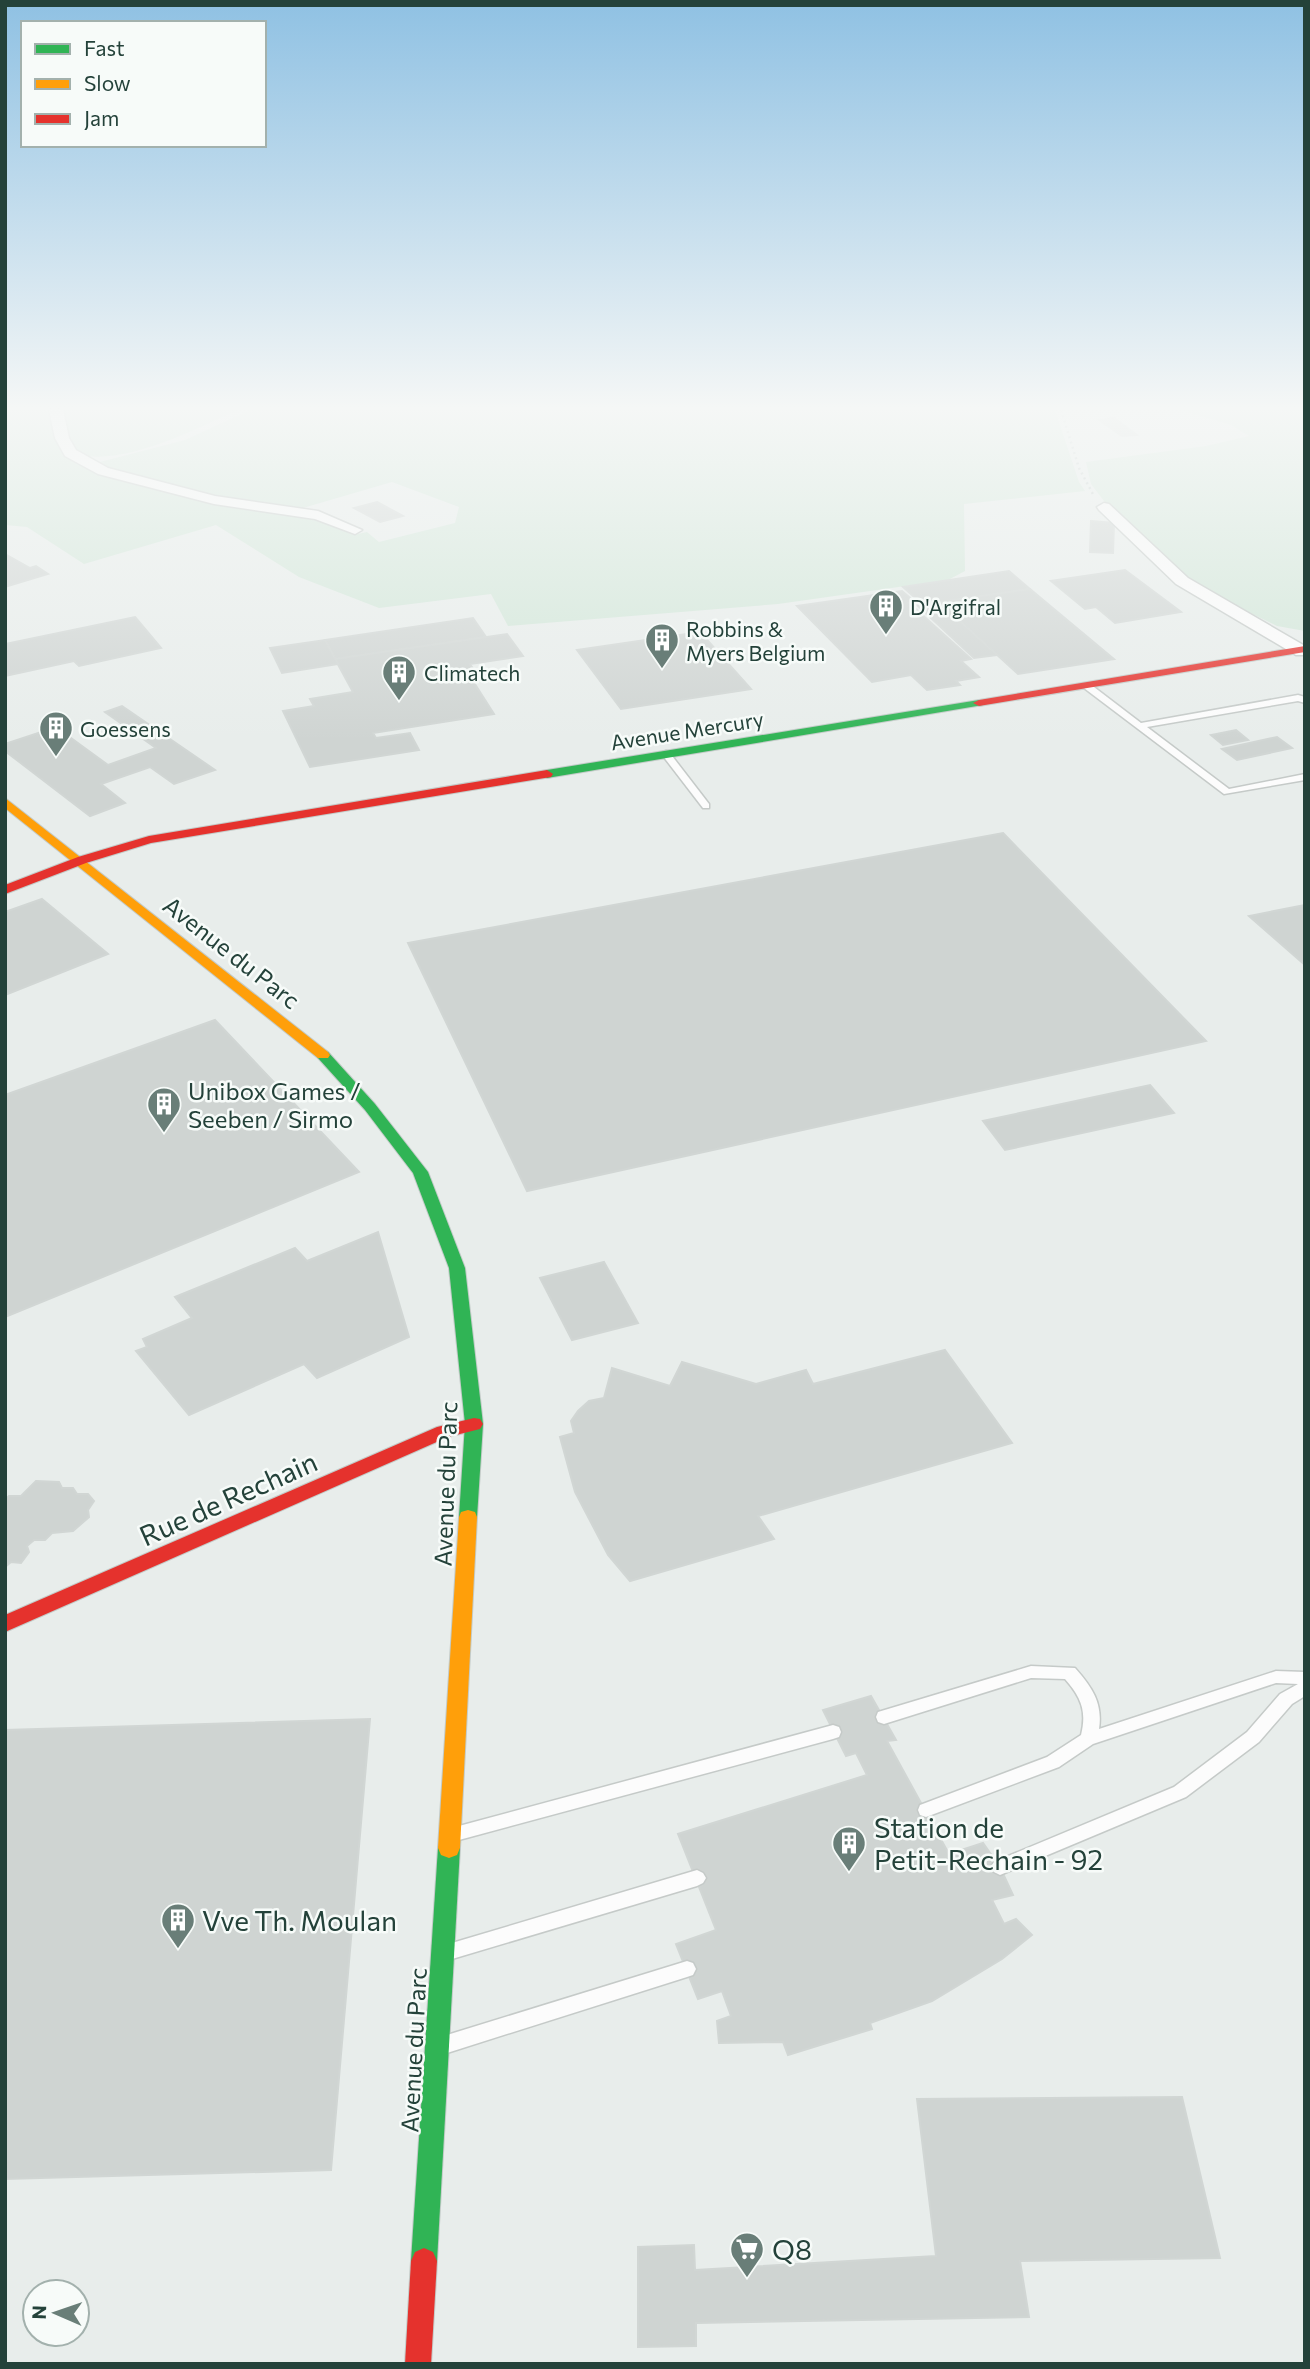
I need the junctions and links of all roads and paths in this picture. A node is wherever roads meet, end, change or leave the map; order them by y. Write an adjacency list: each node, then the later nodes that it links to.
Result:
1 (333, 521): 3 (street)
2 (1118, 521): 4 (street)
3 (355, 530)
4 (1304, 651): 5 (street, Avenue Mercury)
5 (1087, 686): 7 (lane); 8 (street, Avenue Mercury)
6 (1305, 700): 7 (lane)
7 (1139, 726): 9 (lane)
8 (666, 754): 11 (lane); 12 (street, Avenue Mercury)
9 (1305, 776)
10 (5, 802): 12 (street, Avenue du Parc)
11 (706, 806)
12 (82, 860): 13 (street, Avenue Mercury); 14 (street, Avenue du Parc)
13 (5, 890)
14 (474, 1424): 15 (street, Rue de Rechain); 22 (street, Avenue du Parc)
15 (5, 1624)
16 (1305, 1678): 20 (lane)
17 (1305, 1688): 23 (lane)
18 (884, 1717): 20 (lane)
19 (833, 1732): 22 (lane)
20 (1088, 1739): 21 (lane)
21 (926, 1810)
22 (449, 1836): 25 (street, Avenue du Parc)
23 (1000, 1867)
24 (697, 1878): 25 (lane)
25 (442, 1954): 27 (street, Avenue du Parc)
26 (687, 1969): 27 (lane)
27 (436, 2047): 28 (street, Avenue du Parc)
28 (418, 2364)

